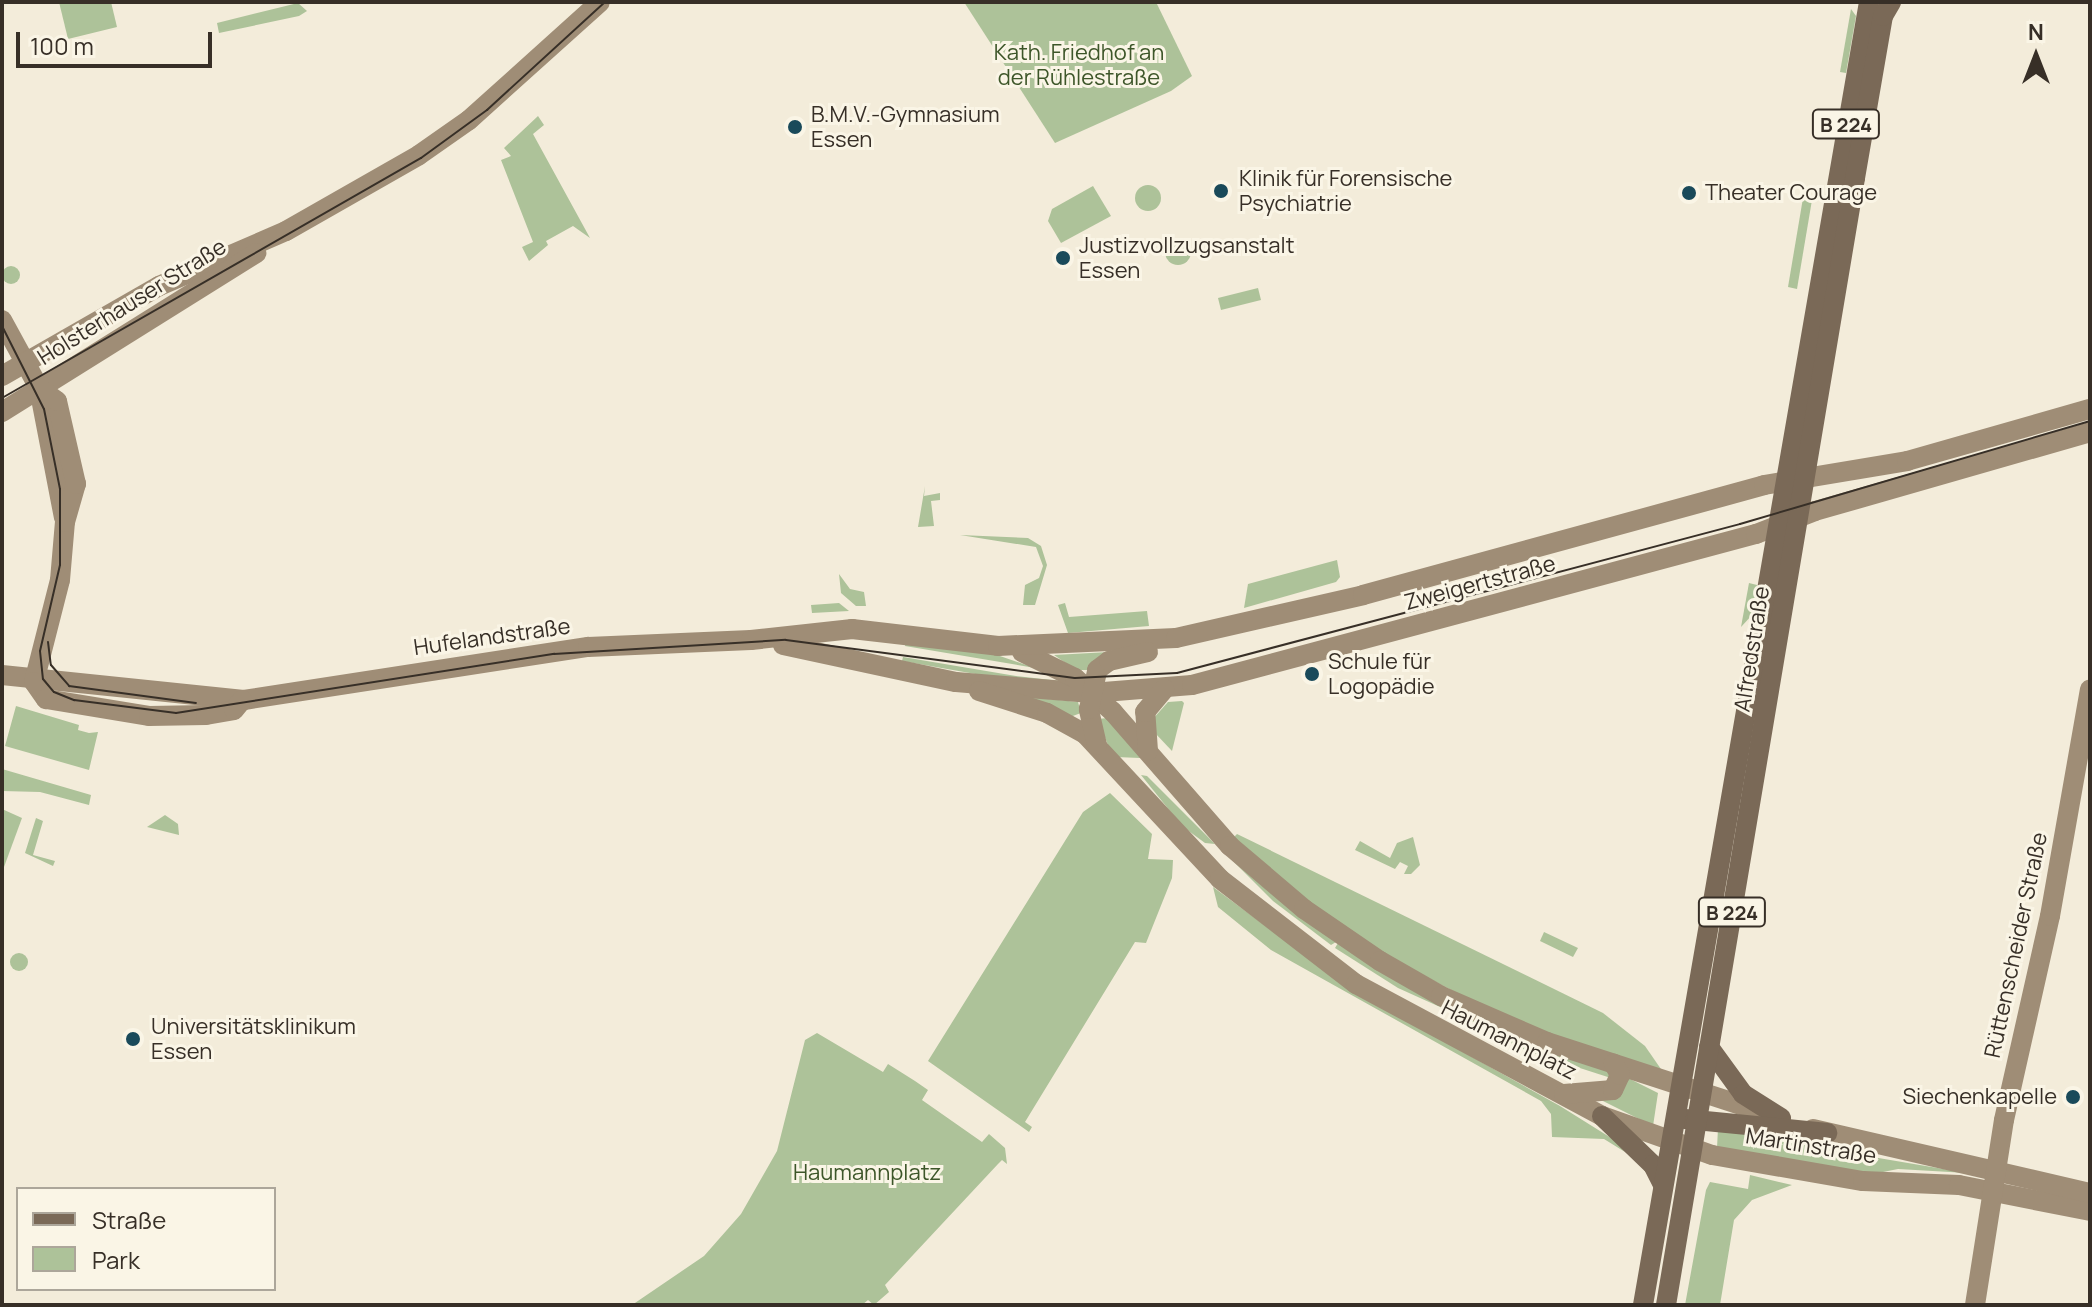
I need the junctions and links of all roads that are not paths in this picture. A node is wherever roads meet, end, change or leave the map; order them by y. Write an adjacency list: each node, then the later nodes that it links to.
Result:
1 (600, 2): 4 (main road, Holsterhauser Straße)
2 (1869, 2): 12 (main road, Alfredstraße / B 224)
3 (1891, 2): 12 (main road, Alfredstraße / B 224)
4 (286, 231): 6 (main road, Holsterhauser Straße); 8 (main road, Holsterhauser Straße)
5 (2, 320): 6 (main road)
6 (26, 361): 7 (main road, Holsterhauser Straße); 8 (main road)
7 (2, 376)
8 (39, 388): 10 (main road, Holsterhauser Straße); 21 (main road)
9 (2090, 409): 12 (main road, Zweigertstraße)
10 (2, 412)
11 (2086, 435): 13 (main road, Zweigertstraße)
12 (1795, 479): 13 (main road, Alfredstraße / B 224); 14 (main road, Alfredstraße / B 224); 16 (main road, Zweigertstraße)
13 (1798, 517): 14 (main road, Zweigertstraße); 29 (main road, Alfredstraße / B 224)
14 (1776, 525): 23 (main road, Zweigertstraße); 31 (main road, Alfredstraße / B 224)
15 (876, 631): 17 (main road, Hufelandstraße); 18 (main road, Zweigertstraße)
16 (1176, 638): 18 (main road, Zweigertstraße); 25 (main road)
17 (751, 640): 19 (main road, Hufelandstraße); 21 (main road, Hufelandstraße)
18 (998, 646): 25 (main road, Haumannplatz)
19 (871, 663): 22 (main road, Zweigertstraße)
20 (2, 675): 21 (main road, Hufelandstraße)
21 (34, 682)
22 (956, 682): 25 (main road, Zweigertstraße); 27 (main road, Haumannplatz)
23 (1164, 689): 25 (main road, Zweigertstraße); 26 (main road)
24 (2090, 689): 39 (main road, Rüttenscheider Straße)
25 (1091, 693): 26 (main road, Haumannplatz); 27 (main road)
26 (1149, 755): 28 (main road, Haumannplatz)
27 (1103, 758): 28 (main road); 32 (main road, Haumannplatz)
28 (1163, 773): 30 (main road, Haumannplatz)
29 (1709, 1047): 31 (main road, Alfredstraße / B 224); 35 (main road)
30 (1614, 1064): 31 (main road, Haumannplatz); 32 (main road)
31 (1691, 1090): 34 (main road, Alfredstraße / B 224); 35 (main road, Martinstraße); 37 (main road, Alfredstraße / B 224)
32 (1564, 1094): 33 (main road, Haumannplatz)
33 (1602, 1116): 37 (main road, Haumannplatz); 40 (main road)
34 (1697, 1118): 36 (main road); 37 (main road); 38 (main road, Alfredstraße / B 224)
35 (1781, 1118): 36 (main road, Martinstraße)
36 (1827, 1133): 39 (main road, Martinstraße)
37 (1673, 1135): 38 (main road, Martinstraße); 40 (main road, Alfredstraße / B 224)
38 (1692, 1147): 39 (main road, Martinstraße); 44 (main road, Alfredstraße / B 224)
39 (1994, 1182): 41 (main road); 42 (main road); 45 (main road, Rüttenscheider Straße)
40 (1663, 1185): 43 (main road, Alfredstraße / B 224)
41 (2090, 1193)
42 (2090, 1211)
43 (1643, 1305)
44 (1666, 1305)
45 (1975, 1305)

